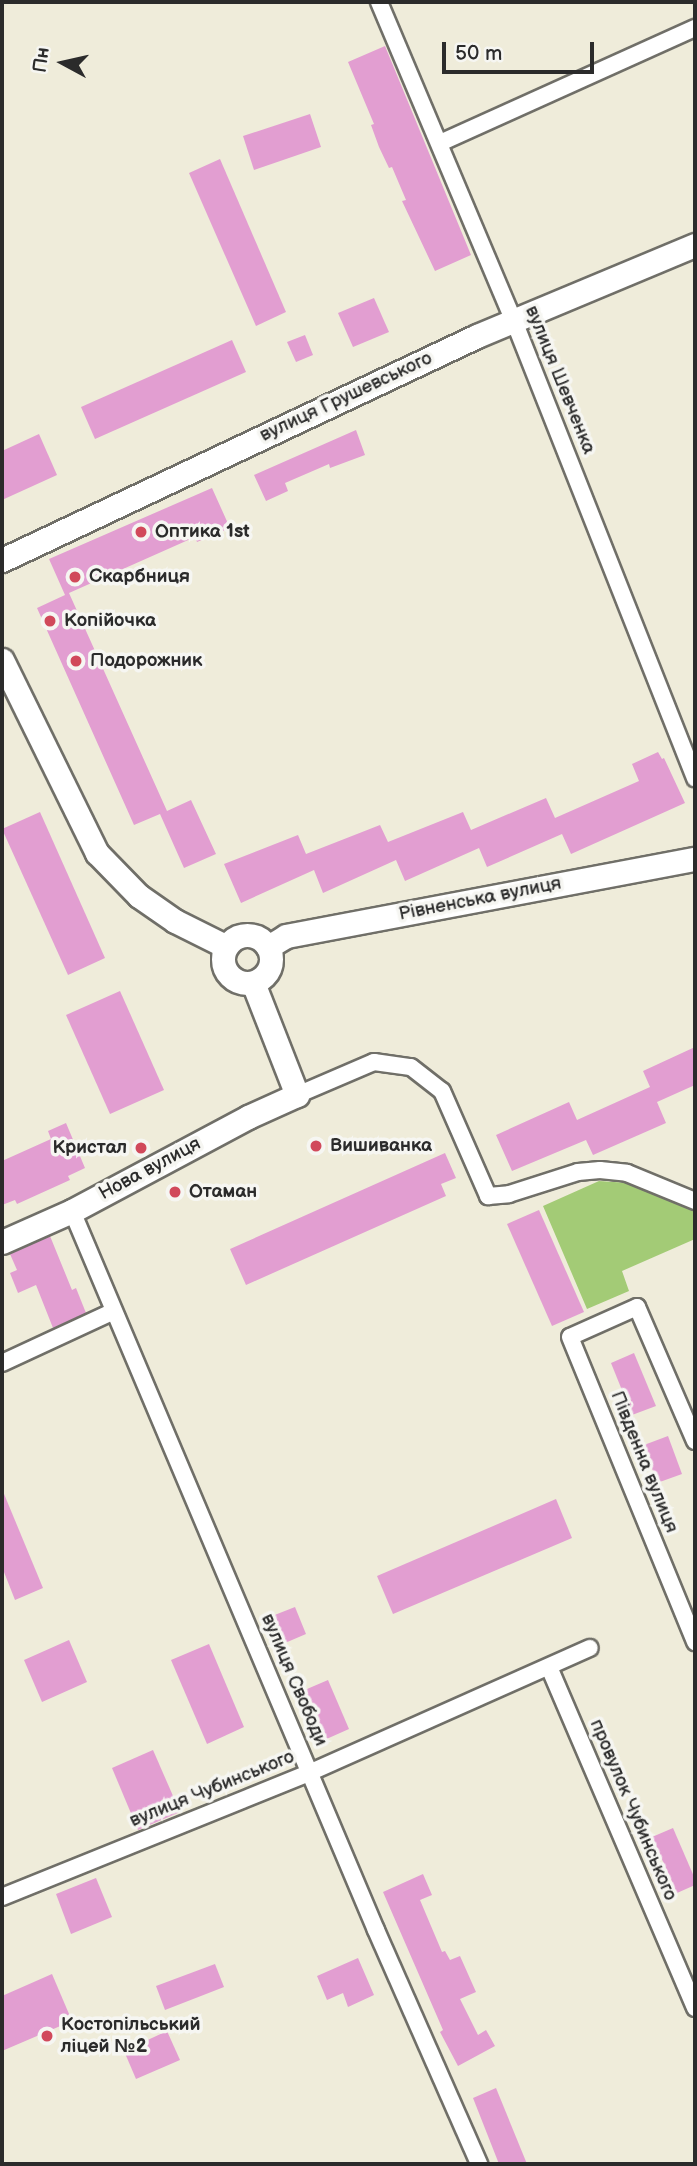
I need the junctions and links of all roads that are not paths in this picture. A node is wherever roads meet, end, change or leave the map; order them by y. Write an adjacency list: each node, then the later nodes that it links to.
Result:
1 (379, 2): 3 (street, вулиця Шевченка)
2 (695, 28): 3 (street)
3 (440, 143): 5 (street, вулиця Шевченка)
4 (695, 245): 5 (street, вулиця Грушевського)
5 (514, 321): 6 (street, вулиця Грушевського); 8 (street, вулиця Шевченка)
6 (2, 560)
7 (2, 660): 10 (street)
8 (695, 778)
9 (695, 859): 11 (street, Рівненська вулиця)
10 (225, 947): 11 (street); 12 (street)
11 (268, 947): 12 (street)
12 (253, 983): 13 (street)
13 (297, 1095): 14 (street, Нова вулиця); 15 (street, Нова вулиця)
14 (695, 1200)
15 (72, 1211): 16 (street, Нова вулиця); 17 (street, вулиця Свободи)
16 (2, 1242)
17 (114, 1311): 18 (street); 23 (street, вулиця Свободи)
18 (2, 1363)
19 (695, 1441): 20 (street, Південна вулиця)
20 (695, 1642)
21 (590, 1648): 22 (street, вулиця Чубинського)
22 (550, 1667): 23 (street, вулиця Чубинського); 25 (street, провулок Чубинського)
23 (311, 1772): 24 (street, вулиця Чубинського); 26 (street, вулиця Свободи)
24 (2, 1897)
25 (695, 2008)
26 (479, 2164)

